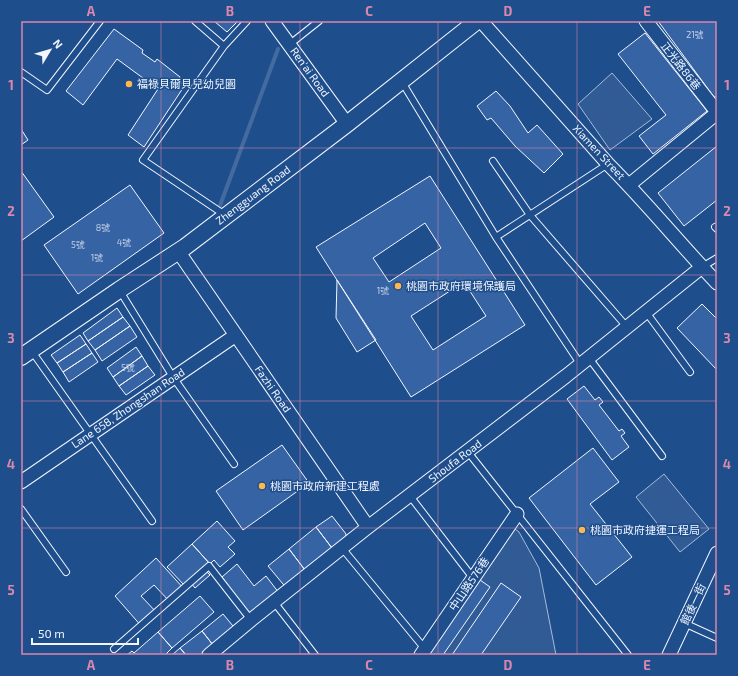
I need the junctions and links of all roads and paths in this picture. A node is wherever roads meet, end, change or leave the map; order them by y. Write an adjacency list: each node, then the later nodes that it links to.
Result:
1 (100, 21): 11 (lane)
2 (195, 21): 10 (lane)
3 (247, 21): 10 (lane)
4 (272, 21): 9 (street, Ren'ai Road)
5 (319, 21): 9 (lane)
6 (476, 21): 12 (street, Zhengguang Road)
7 (481, 21): 16 (street, Xiamen Street)
8 (646, 21): 13 (street, 正光路86巷)
9 (290, 44): 14 (street, Ren'ai Road)
10 (224, 46): 19 (lane)
11 (21, 72)
12 (401, 81): 14 (street, Zhengguang Road); 22 (lane)
13 (717, 112): 17 (street)
14 (347, 124): 19 (street, Zhengguang Road)
15 (493, 161): 18 (lane)
16 (608, 164): 17 (street, Xiamen Street); 18 (lane)
17 (629, 185): 25 (street, Xiamen Street)
18 (530, 215): 22 (lane); 29 (lane)
19 (227, 216): 23 (street, Zhengguang Road)
20 (717, 226): 21 (lane)
21 (717, 229)
22 (496, 237): 32 (lane)
23 (178, 251): 27 (street, Zhengguang Road); 30 (street, Fazhi Road)
24 (717, 258): 25 (lane)
25 (702, 267): 26 (street, Xiamen Street); 28 (street, Shoufa Road)
26 (716, 279)
27 (119, 290): 31 (street, Zhengguang Road); 34 (lane)
28 (646, 312): 29 (street, Shoufa Road); 33 (lane)
29 (627, 327): 32 (street, Shoufa Road)
30 (236, 335): 34 (street, Lane 658, Zhongshan Road); 44 (street, Fazhi Road)
31 (26, 354): 35 (lane)
32 (585, 361): 36 (street, Shoufa Road); 37 (lane)
33 (690, 372)
34 (173, 377): 35 (street, Lane 658, Zhongshan Road); 38 (lane)
35 (90, 434): 39 (street, Lane 658, Zhongshan Road); 43 (lane)
36 (468, 452): 40 (street, Shoufa Road); 42 (lane)
37 (662, 456)
38 (234, 464)
39 (21, 482)
40 (410, 496): 44 (street, Shoufa Road); 48 (lane)
41 (21, 509): 47 (lane)
42 (517, 514): 48 (street, 中山路576巷); 57 (lane)
43 (152, 521)
44 (368, 527): 45 (street, Shoufa Road)
45 (342, 548): 49 (street, Shoufa Road); 54 (lane)
46 (717, 553): 51 (street, 館後一街)
47 (66, 572)
48 (474, 578): 54 (street, 中山路576巷)
49 (274, 602): 50 (street, Shoufa Road); 56 (lane)
50 (251, 620): 53 (lane); 55 (street, Shoufa Road)
51 (684, 623): 52 (lane); 58 (street, 館後一街)
52 (717, 638)
53 (114, 649)
54 (423, 652)
55 (210, 655)
56 (315, 655)
57 (628, 655)
58 (669, 655)

